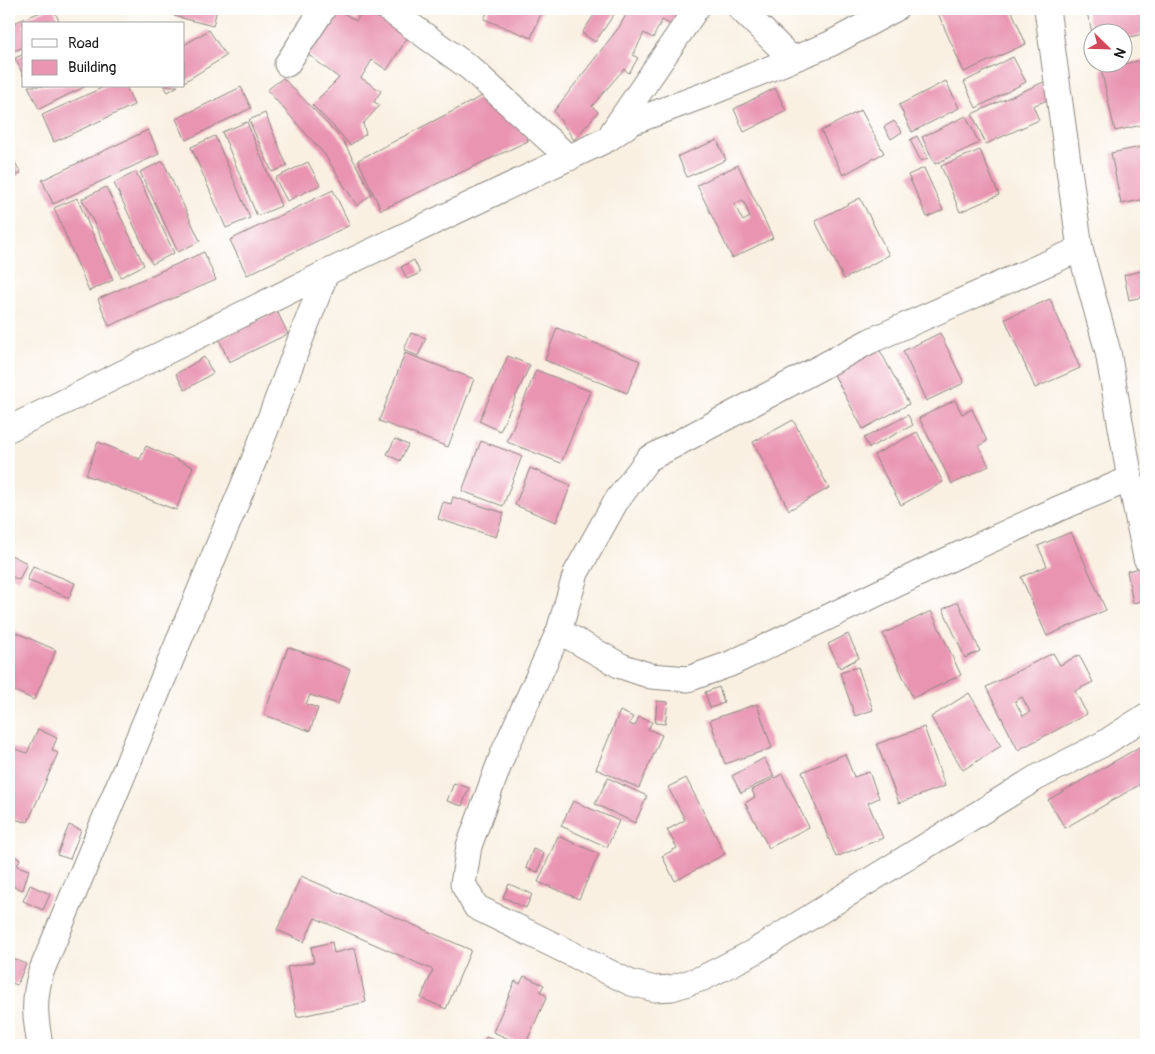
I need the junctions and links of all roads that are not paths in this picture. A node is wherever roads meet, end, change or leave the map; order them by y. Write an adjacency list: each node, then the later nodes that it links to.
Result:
1 (323, 9): 8 (street)
2 (388, 9): 10 (street)
3 (696, 9): 9 (street)
4 (741, 9): 7 (street)
5 (1046, 9): 11 (street)
6 (890, 10): 7 (street)
7 (792, 59): 9 (street)
8 (287, 64)
9 (608, 139): 10 (street)
10 (569, 158): 12 (street)
11 (1080, 249): 14 (street); 16 (street)
12 (326, 273): 13 (street); 18 (street)
13 (9, 429)
14 (1130, 479): 15 (street); 16 (street)
15 (1146, 558)
16 (559, 632): 17 (street)
17 (1146, 716)
18 (40, 1045)

